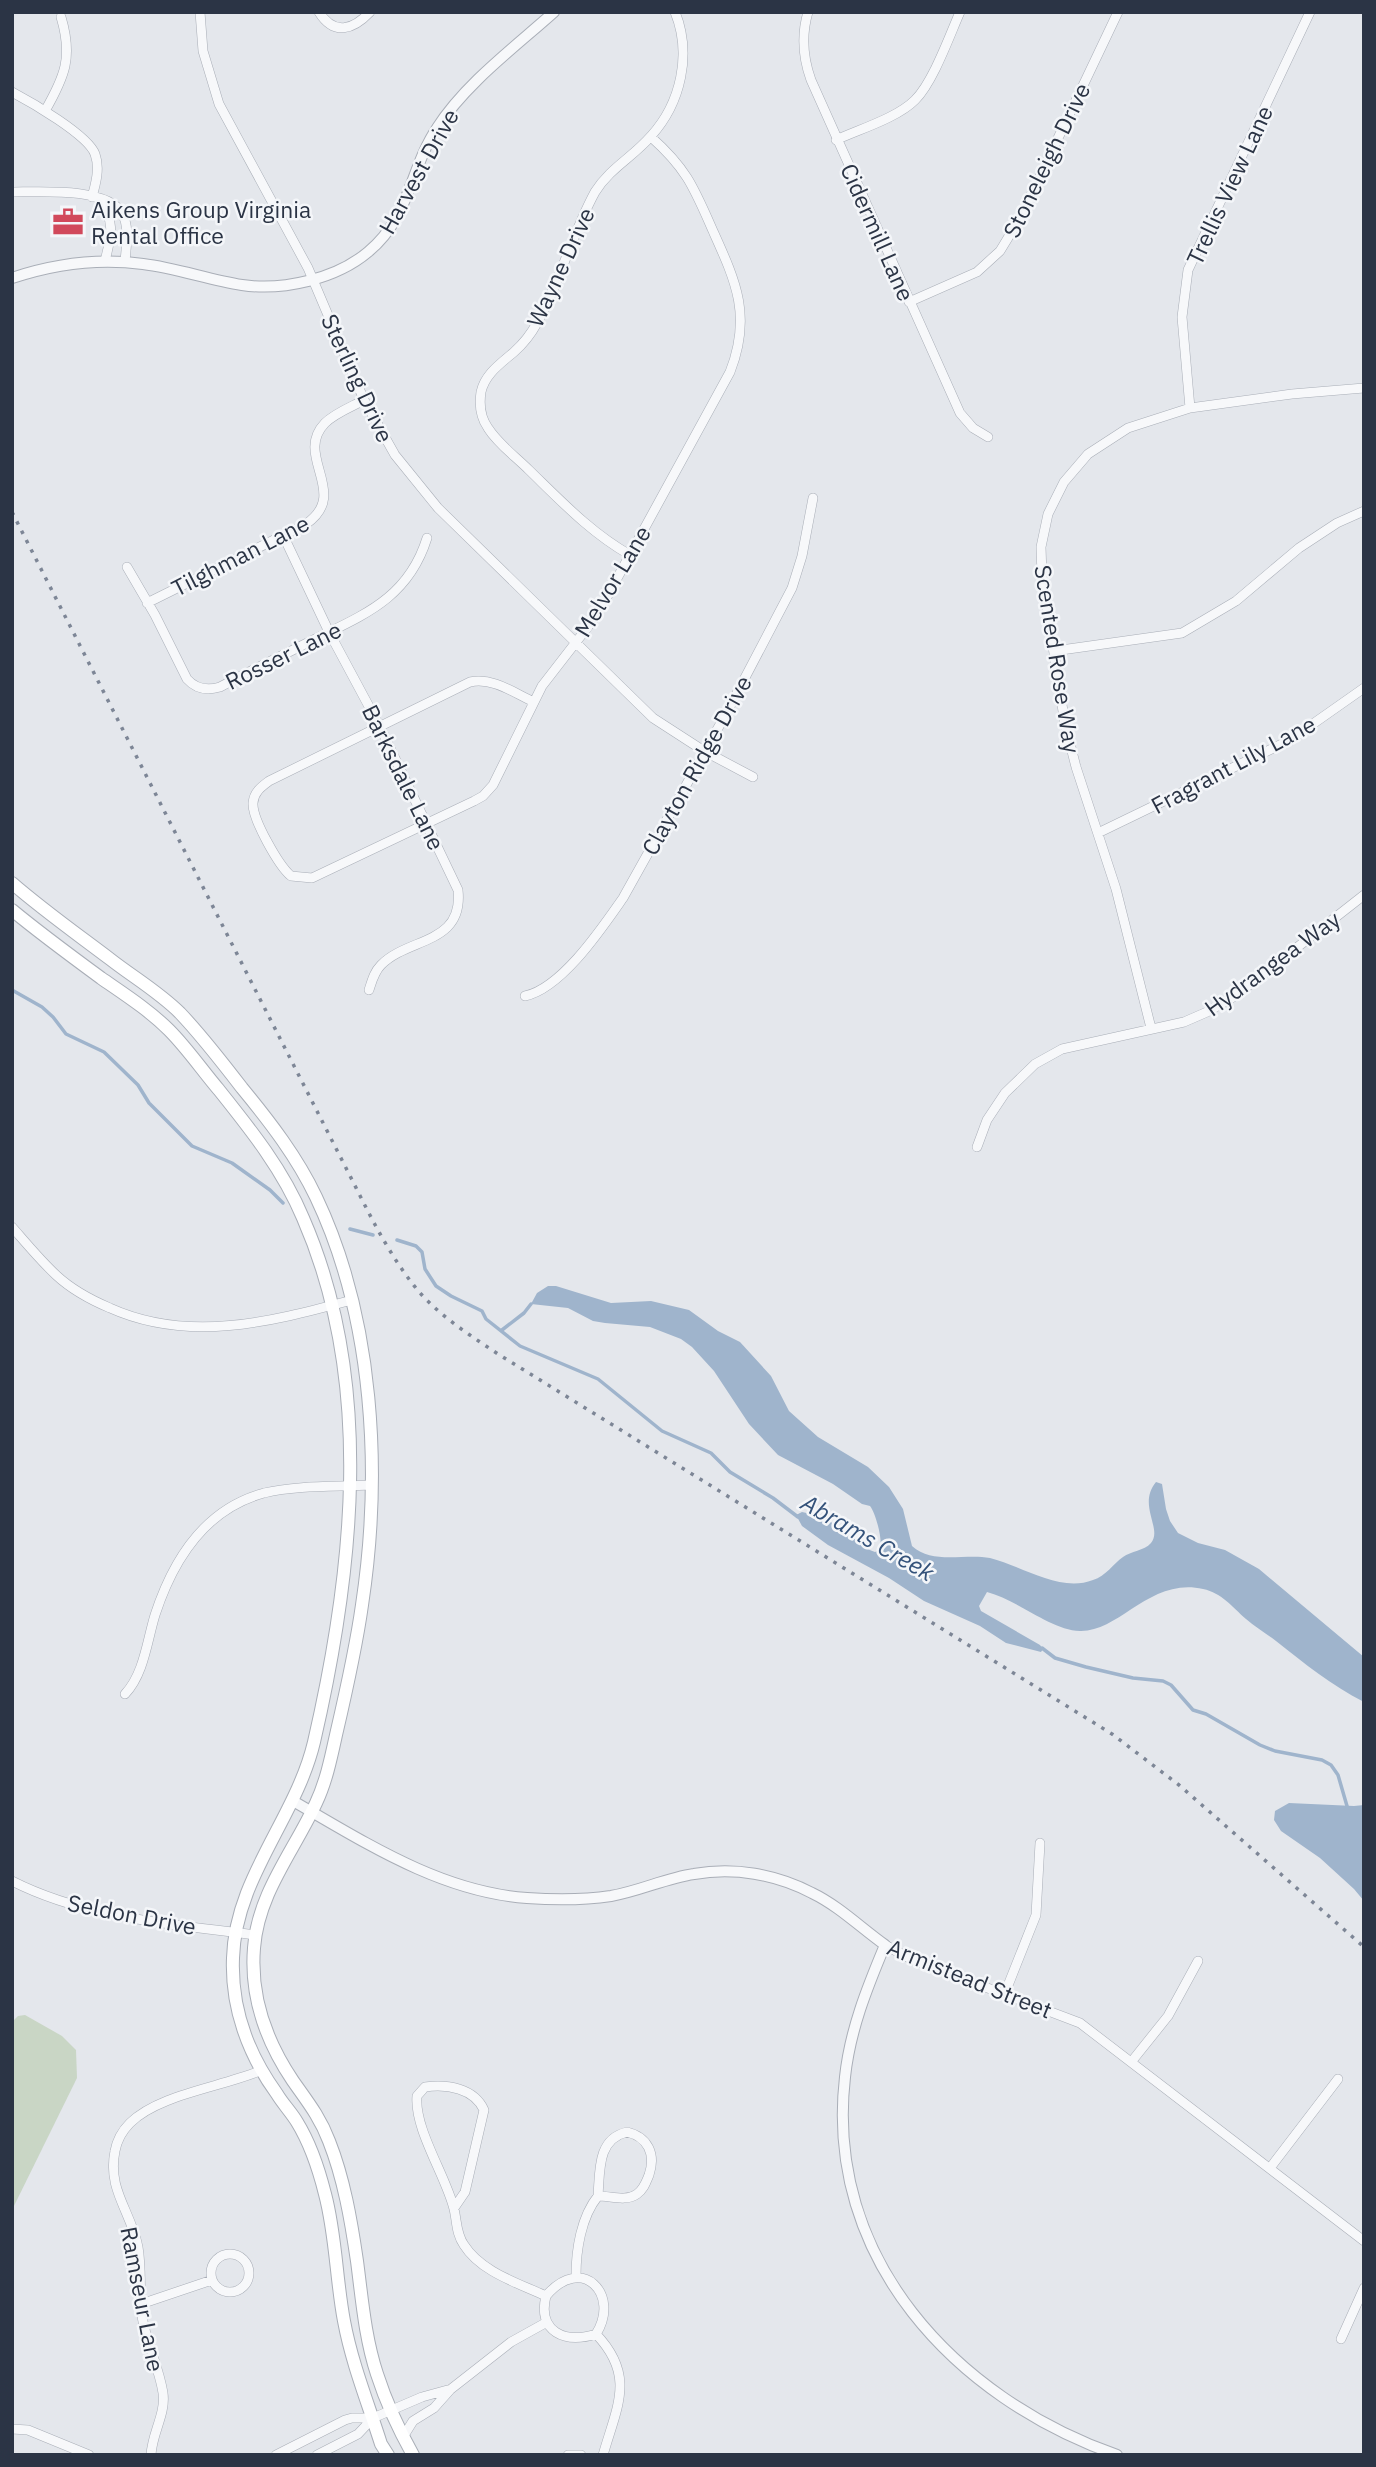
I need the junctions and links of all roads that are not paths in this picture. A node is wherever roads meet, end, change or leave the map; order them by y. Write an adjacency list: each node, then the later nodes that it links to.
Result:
1 (200, 12): 20 (street, Sterling Drive)
2 (319, 12): 3 (street)
3 (370, 12)
4 (554, 12): 20 (street, Harvest Drive)
5 (676, 12): 13 (street, Wayne Drive)
6 (808, 12): 14 (street, Cidermill Lane)
7 (960, 12): 14 (street)
8 (1118, 12): 21 (street, Stoneleigh Drive)
9 (1310, 12): 24 (street, Trellis View Lane)
10 (61, 17): 12 (street)
11 (12, 92): 12 (street)
12 (45, 111): 16 (street)
13 (651, 137): 30 (street, Melvor Lane); 30 (street, Wayne Drive)
14 (836, 140): 21 (street, Cidermill Lane)
15 (12, 192): 16 (street)
16 (92, 197): 17 (street); 18 (street)
17 (105, 261): 18 (street, Harvest Drive); 19 (street, Harvest Drive)
18 (125, 262): 20 (street, Harvest Drive)
19 (12, 278)
20 (313, 279): 23 (street, Sterling Drive)
21 (909, 302): 25 (street, Cidermill Lane)
22 (1364, 388): 24 (street, Scented Rose Way)
23 (363, 400): 28 (street, Tilghman Lane); 34 (street, Sterling Drive)
24 (1190, 408): 35 (street, Scented Rose Way)
25 (988, 437)
26 (813, 498): 39 (street, Clayton Ridge Drive)
27 (1364, 512): 35 (street)
28 (283, 536): 32 (street, Tilghman Lane); 33 (street, Barksdale Lane)
29 (427, 538): 33 (street, Rosser Lane)
30 (630, 555): 34 (street, Melvor Lane)
31 (127, 567): 32 (street, Rosser Lane)
32 (147, 603): 33 (street, Rosser Lane)
33 (330, 632): 38 (street, Barksdale Lane)
34 (575, 643): 37 (street, Melvor Lane); 39 (street, Sterling Drive)
35 (1054, 651): 42 (street, Scented Rose Way)
36 (1364, 688): 42 (street, Fragrant Lily Lane)
37 (534, 702): 38 (street, Melvor Lane); 41 (street, Melvor Lane)
38 (380, 727): 41 (street, Barksdale Lane); 41 (street, Melvor Lane)
39 (704, 751): 40 (street, Sterling Drive); 47 (street, Clayton Ridge Drive)
40 (753, 777)
41 (426, 823): 46 (street, Barksdale Lane)
42 (1098, 833): 48 (street, Scented Rose Way)
43 (12, 883): 51 (main road)
44 (1364, 895): 48 (street, Hydrangea Way)
45 (12, 910): 52 (main road)
46 (369, 990)
47 (525, 996)
48 (1151, 1028): 49 (street, Hydrangea Way)
49 (977, 1147)
50 (12, 1227): 52 (street)
51 (352, 1300): 52 (street); 53 (main road)
52 (332, 1305): 54 (main road)
53 (371, 1485): 54 (street); 57 (main road)
54 (350, 1486): 55 (street); 56 (main road)
55 (125, 1694)
56 (293, 1801): 57 (street, Armistead Street); 60 (main road)
57 (311, 1812): 61 (main road); 62 (street, Armistead Street)
58 (1040, 1843): 64 (street)
59 (12, 1881): 60 (street, Seldon Drive)
60 (235, 1932): 61 (street, Seldon Drive); 66 (main road)
61 (255, 1935): 81 (main road)
62 (886, 1945): 64 (street, Armistead Street); 94 (street)
63 (1198, 1961): 65 (street)
64 (1005, 1993): 65 (street, Armistead Street)
65 (1132, 2062): 68 (street, Armistead Street)
66 (261, 2070): 76 (street, Ramseur Lane); 82 (main road)
67 (1338, 2079): 68 (street)
68 (1270, 2168): 71 (street, Armistead Street)
69 (598, 2196): 69 (street); 72 (street)
70 (454, 2208): 70 (street); 75 (street)
71 (1364, 2241)
72 (576, 2276): 75 (street); 78 (street)
73 (212, 2280): 73 (street); 76 (street)
74 (1364, 2288): 79 (street)
75 (545, 2295): 77 (street)
76 (141, 2304): 86 (street, Ramseur Lane)
77 (547, 2322): 78 (street); 80 (street)
78 (596, 2334): 93 (street)
79 (1341, 2339)
80 (451, 2389): 81 (street); 84 (street)
81 (392, 2410): 82 (street); 84 (main road)
82 (373, 2418): 87 (street); 88 (street); 89 (main road)
83 (12, 2429): 85 (street)
84 (403, 2437): 90 (main road)
85 (89, 2455)
86 (151, 2455)
87 (276, 2455)
88 (317, 2455)
89 (388, 2455)
90 (413, 2455)
91 (568, 2455): 92 (street)
92 (581, 2455)
93 (603, 2455)
94 (1117, 2455)

